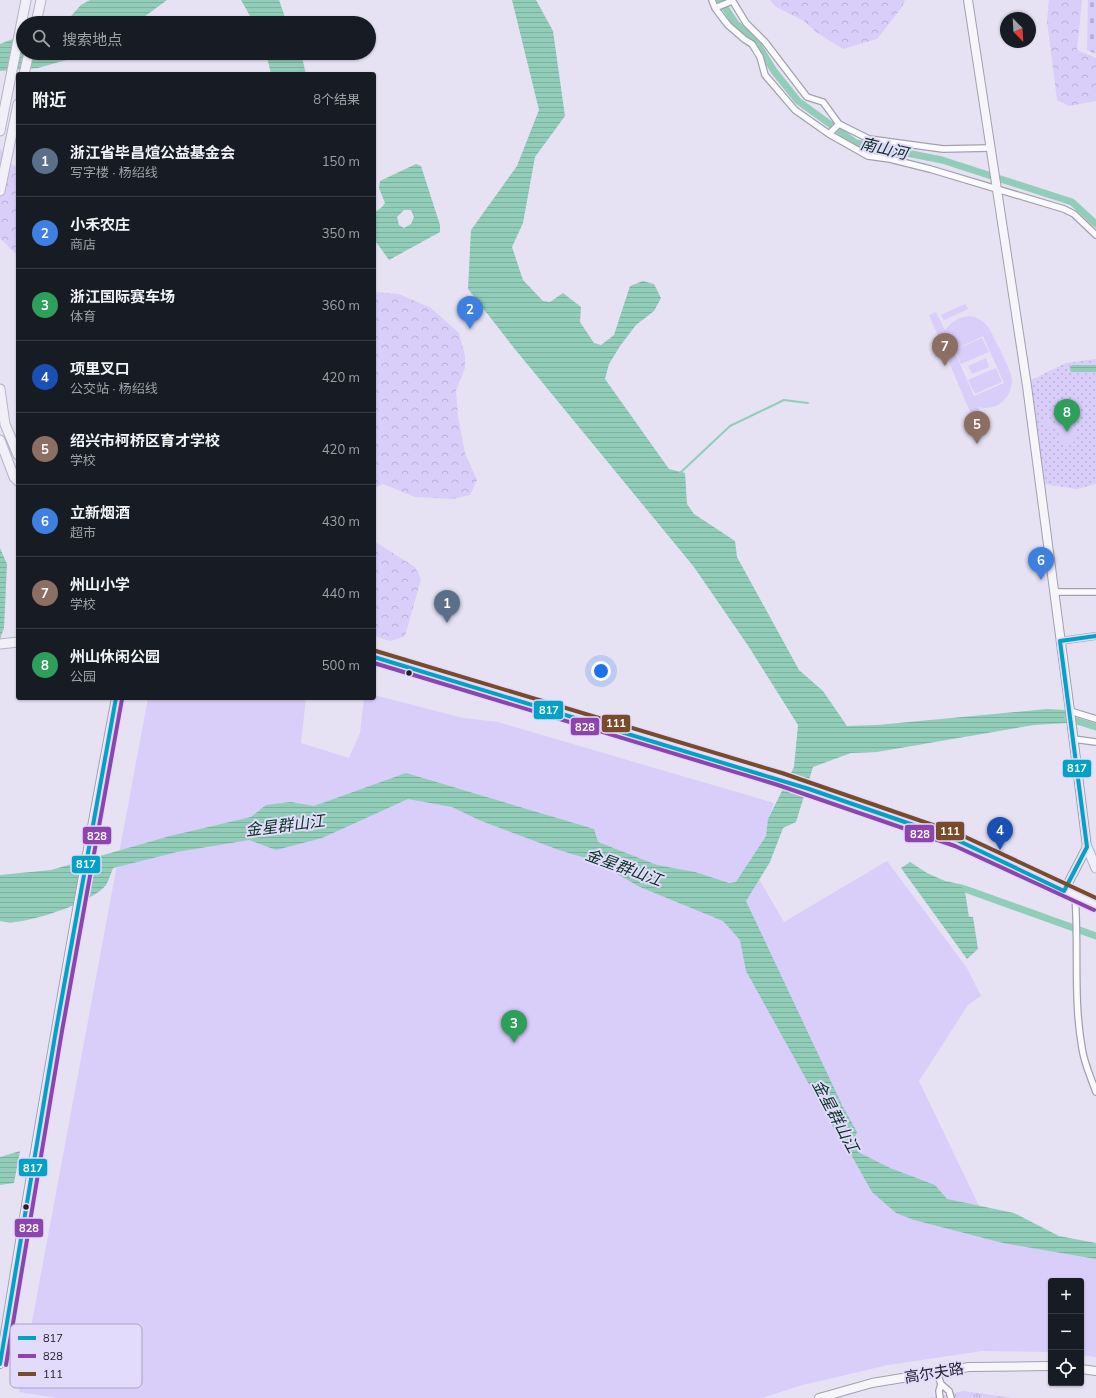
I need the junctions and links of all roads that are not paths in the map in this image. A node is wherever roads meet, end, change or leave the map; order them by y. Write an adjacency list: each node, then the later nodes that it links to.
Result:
1 (26, 0): 7 (main road)
2 (41, 0): 8 (main road)
3 (712, 0): 6 (street)
4 (968, 0): 16 (street)
5 (732, 1): 6 (street); 13 (street)
6 (715, 8): 15 (street)
7 (23, 16)
8 (38, 16)
9 (16, 48): 14 (main road)
10 (27, 60): 11 (main road)
11 (24, 72)
12 (16, 114): 18 (main road)
13 (839, 124): 15 (street); 16 (street)
14 (0, 130)
15 (829, 134): 17 (street)
16 (990, 148): 17 (street)
17 (997, 189): 19 (street); 24 (street)
18 (0, 191)
19 (1096, 235)
20 (0, 389): 22 (main road)
21 (0, 440): 23 (main road)
22 (16, 450)
23 (16, 479)
24 (1054, 592): 25 (street); 27 (street)
25 (1096, 592)
26 (1096, 636): 27 (street)
27 (1060, 641): 32 (street)
28 (16, 642): 29 (main road)
29 (1, 644)
30 (376, 658): 38 (main road)
31 (116, 700): 42 (street)
32 (1070, 711): 33 (street); 34 (street)
33 (1096, 718)
34 (1073, 739): 35 (street); 36 (street)
35 (1096, 742)
36 (1086, 847): 37 (main road); 38 (street)
37 (1096, 868)
38 (1064, 891): 39 (main road)
39 (1075, 896): 40 (main road); 41 (street)
40 (1096, 905)
41 (1096, 1092)
42 (0, 1364)
43 (1048, 1366): 46 (street, 高尔夫路)
44 (1084, 1369): 45 (street)
45 (1096, 1371)
46 (937, 1372): 47 (street); 48 (street, 高尔夫路)
47 (941, 1384): 49 (street); 50 (street)
48 (819, 1398)
49 (940, 1398)
50 (951, 1398)

